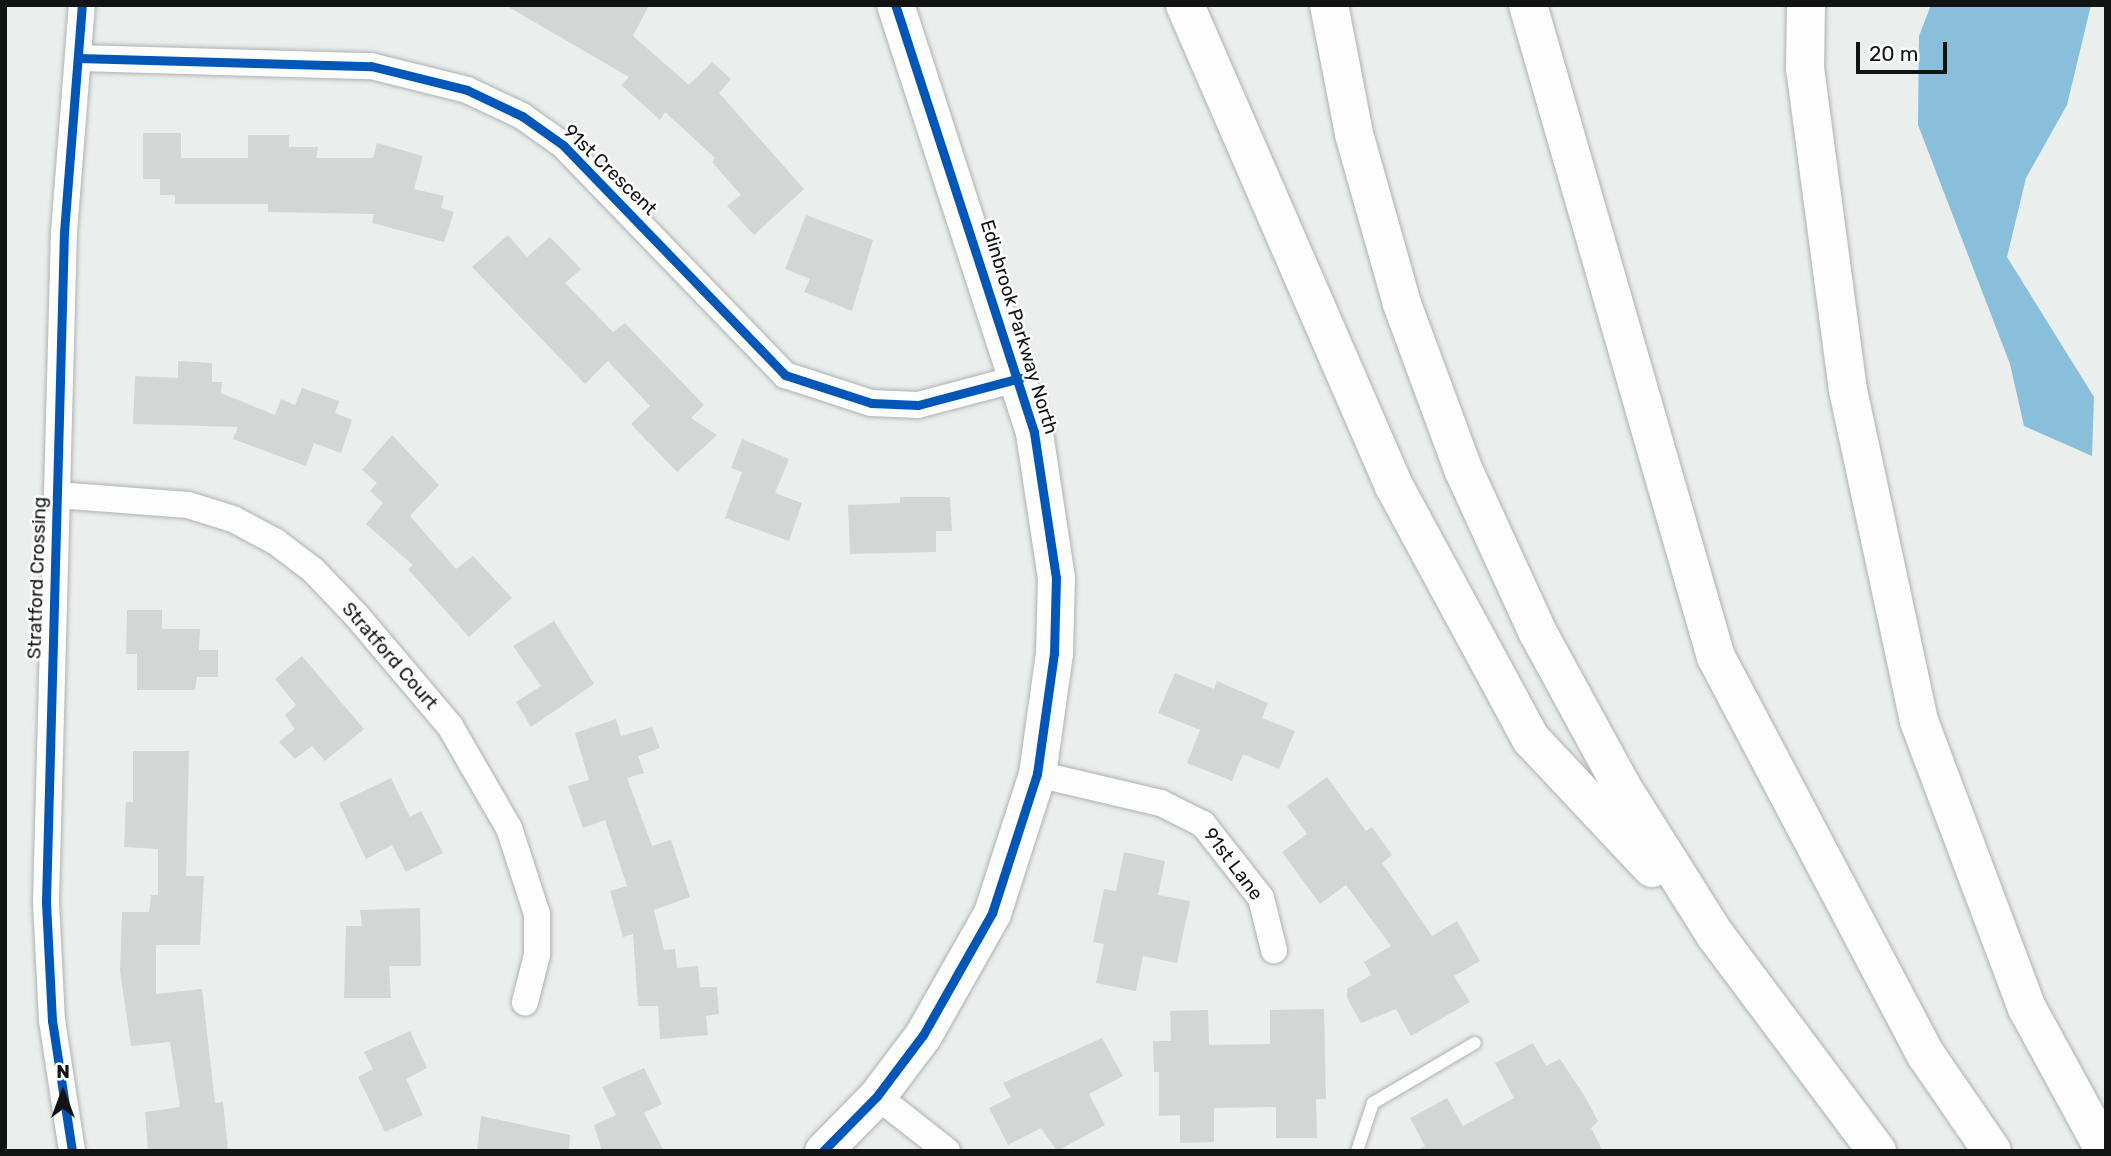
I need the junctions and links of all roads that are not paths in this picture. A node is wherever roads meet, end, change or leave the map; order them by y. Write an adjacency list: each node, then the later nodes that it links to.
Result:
1 (82, 5): 7 (street, Stratford Crossing)
2 (895, 5): 8 (street, Edinbrook Parkway North)
3 (1185, 5): 11 (highway)
4 (1329, 5): 11 (highway)
5 (1528, 5): 21 (highway)
6 (1806, 5): 22 (highway)
7 (78, 58): 8 (street, 91st Crescent); 9 (street, Stratford Crossing)
8 (1020, 378): 10 (street, Edinbrook Parkway North)
9 (57, 495): 13 (street, Stratford Court); 16 (street, Stratford Crossing)
10 (1037, 774): 12 (street, 91st Lane); 15 (street, Edinbrook Parkway North)
11 (1716, 936): 20 (highway)
12 (1275, 950)
13 (525, 1002)
14 (1475, 1043): 19 (lane)
15 (877, 1096): 17 (street, Edinbrook Parkway North); 18 (street)
16 (72, 1151)
17 (823, 1151)
18 (947, 1151)
19 (1357, 1151)
20 (1877, 1151)
21 (1992, 1151)
22 (2105, 1151)

